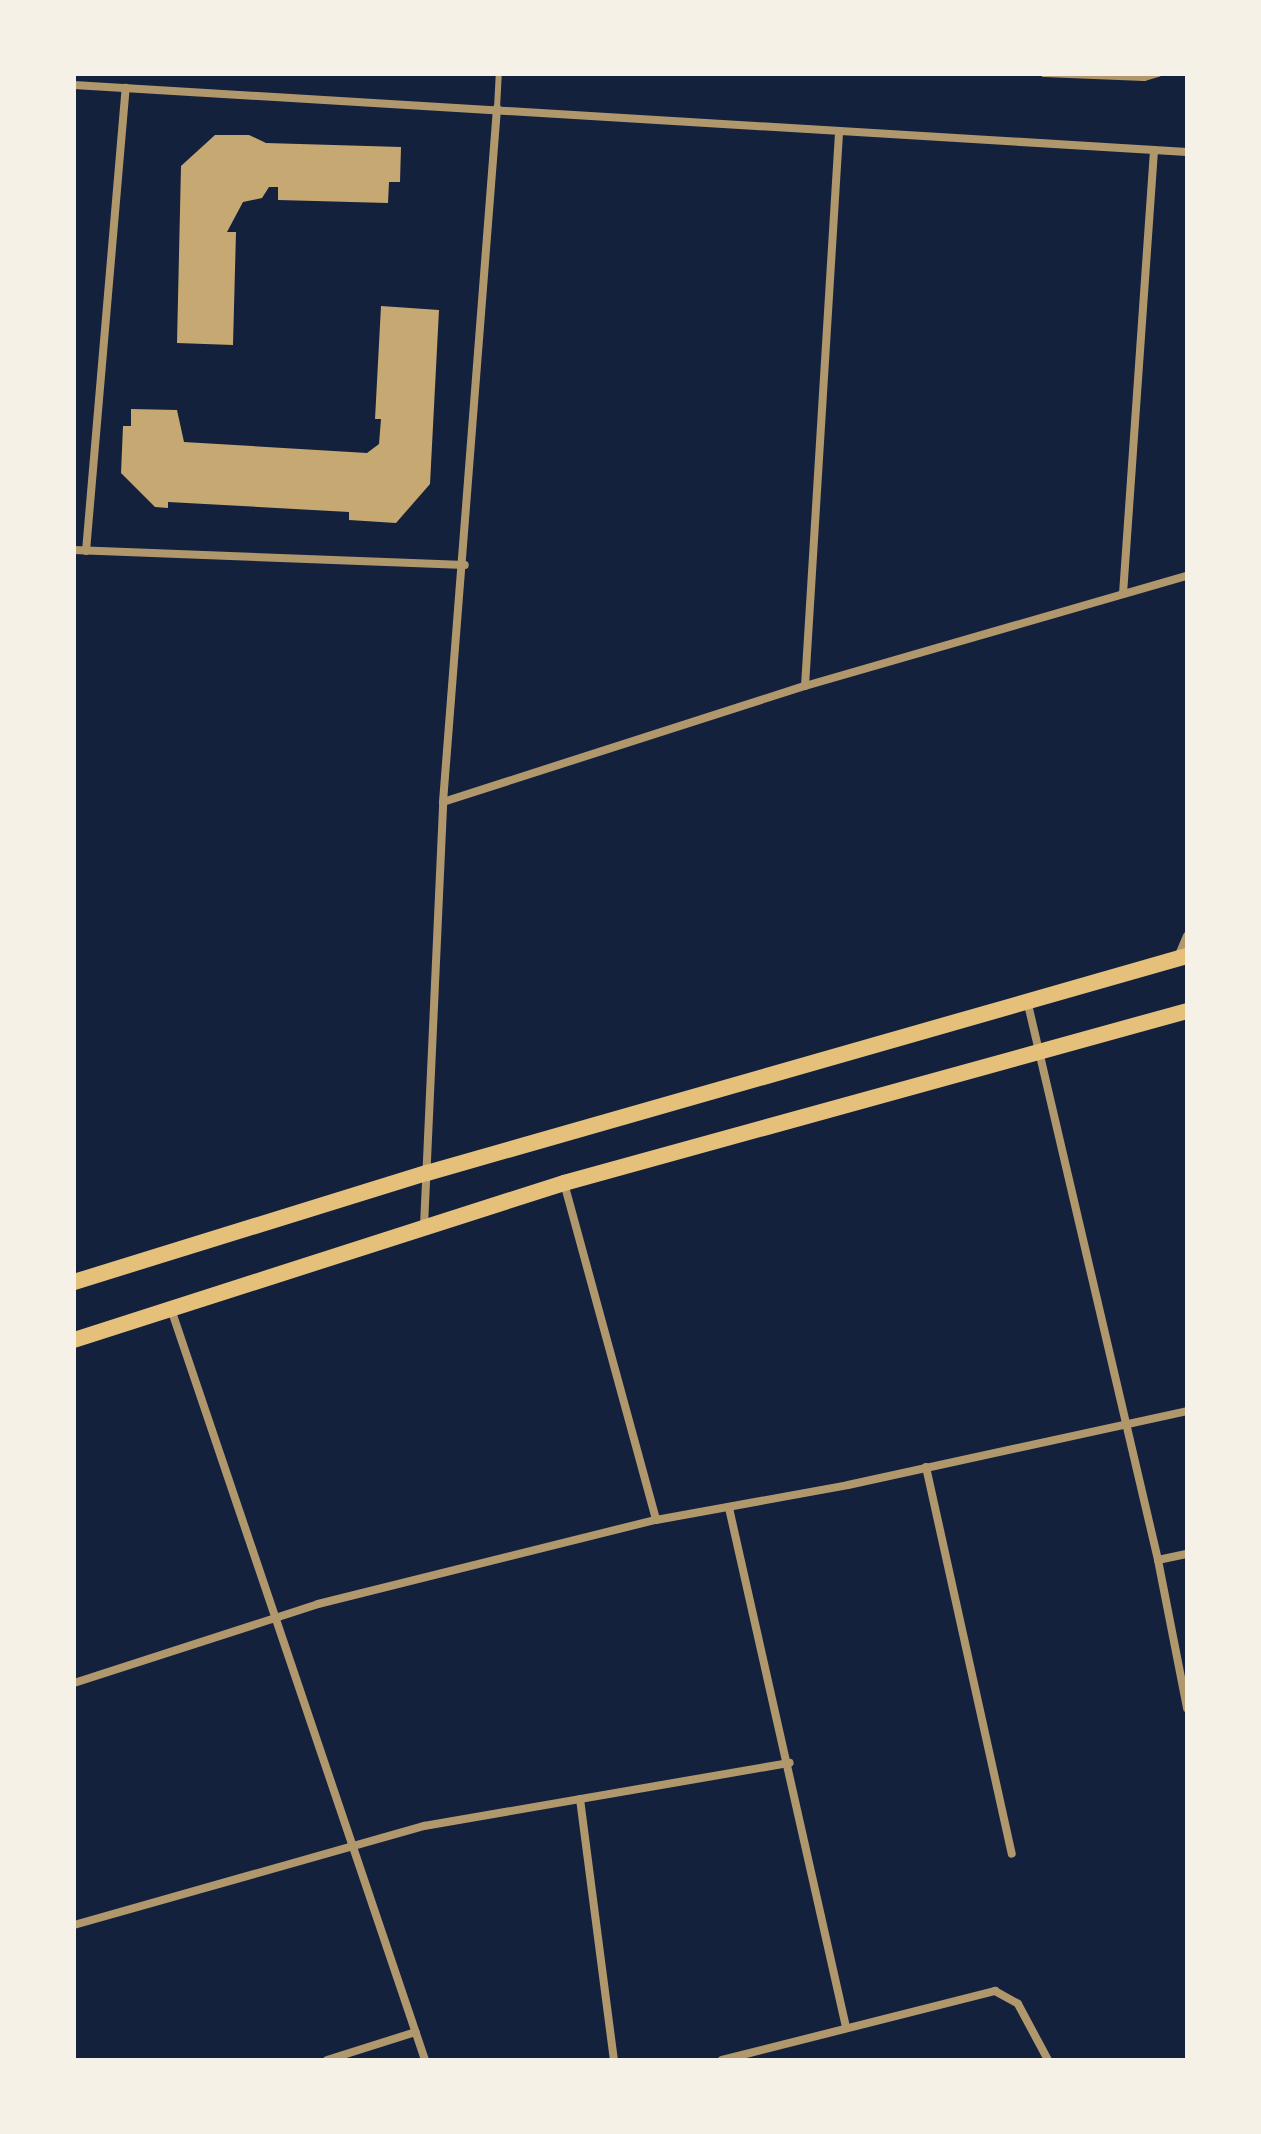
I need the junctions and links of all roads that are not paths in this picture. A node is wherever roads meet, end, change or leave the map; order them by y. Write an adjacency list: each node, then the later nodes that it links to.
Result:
1 (499, 74): 6 (lane)
2 (1044, 74): 3 (lane)
3 (1158, 74)
4 (74, 85): 5 (street)
5 (126, 88): 6 (street); 11 (street)
6 (497, 108): 7 (street); 12 (street)
7 (839, 133): 8 (street); 15 (street)
8 (1154, 150): 9 (street); 14 (street)
9 (1187, 152)
10 (74, 550): 11 (street)
11 (86, 551): 12 (street)
12 (465, 565): 16 (street)
13 (1187, 576): 14 (street)
14 (1123, 594): 15 (street)
15 (805, 686): 16 (street)
16 (443, 802): 22 (street)
17 (1187, 936): 18 (street)
18 (1182, 958): 19 (main road)
19 (1027, 1000): 21 (street); 22 (main road)
20 (1187, 1011): 21 (main road)
21 (1039, 1056): 23 (main road); 29 (street)
22 (427, 1173): 24 (street); 25 (main road)
23 (564, 1183): 24 (main road); 32 (street)
24 (424, 1226): 26 (main road)
25 (74, 1282)
26 (171, 1309): 27 (main road); 35 (street)
27 (74, 1340)
28 (1187, 1411): 29 (street)
29 (1125, 1423): 30 (street); 34 (street)
30 (926, 1467): 31 (street); 41 (street)
31 (729, 1508): 32 (street); 38 (street)
32 (656, 1520): 35 (street)
33 (1187, 1554): 34 (street)
34 (1158, 1560): 37 (street)
35 (273, 1617): 36 (street); 40 (street)
36 (74, 1683)
37 (1187, 1708)
38 (790, 1763): 39 (street); 43 (street)
39 (580, 1799): 40 (street); 47 (street)
40 (356, 1845): 42 (street); 44 (street)
41 (1012, 1854)
42 (74, 1925)
43 (846, 2027): 48 (street); 49 (street)
44 (416, 2032): 45 (street); 46 (street)
45 (327, 2060)
46 (425, 2060)
47 (614, 2060)
48 (722, 2060)
49 (1048, 2060)

